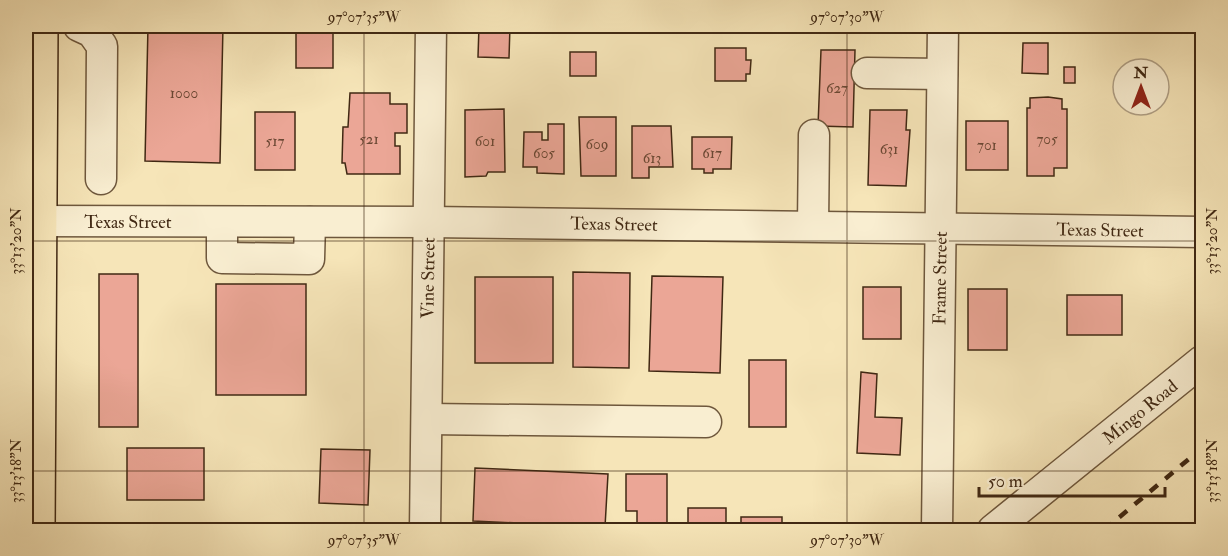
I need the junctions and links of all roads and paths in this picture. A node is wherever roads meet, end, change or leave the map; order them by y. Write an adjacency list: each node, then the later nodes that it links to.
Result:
1 (42, 26): 9 (main road)
2 (79, 26): 8 (street)
3 (431, 26): 10 (street, Vine Street)
4 (943, 26): 6 (street, Frame Street)
5 (867, 73): 6 (street)
6 (942, 74): 12 (street, Frame Street)
7 (814, 135): 11 (street)
8 (101, 179)
9 (33, 222): 10 (street, Texas Street); 17 (main road)
10 (429, 222): 11 (street, Texas Street); 15 (street, Vine Street)
11 (813, 226): 12 (street, Texas Street)
12 (941, 228): 13 (street, Texas Street); 19 (street, Frame Street)
13 (1203, 232)
14 (1203, 361): 20 (street, Mingo Road)
15 (427, 419): 16 (street); 18 (street, Vine Street)
16 (706, 422)
17 (38, 531)
18 (425, 531)
19 (937, 531)
20 (993, 531)

